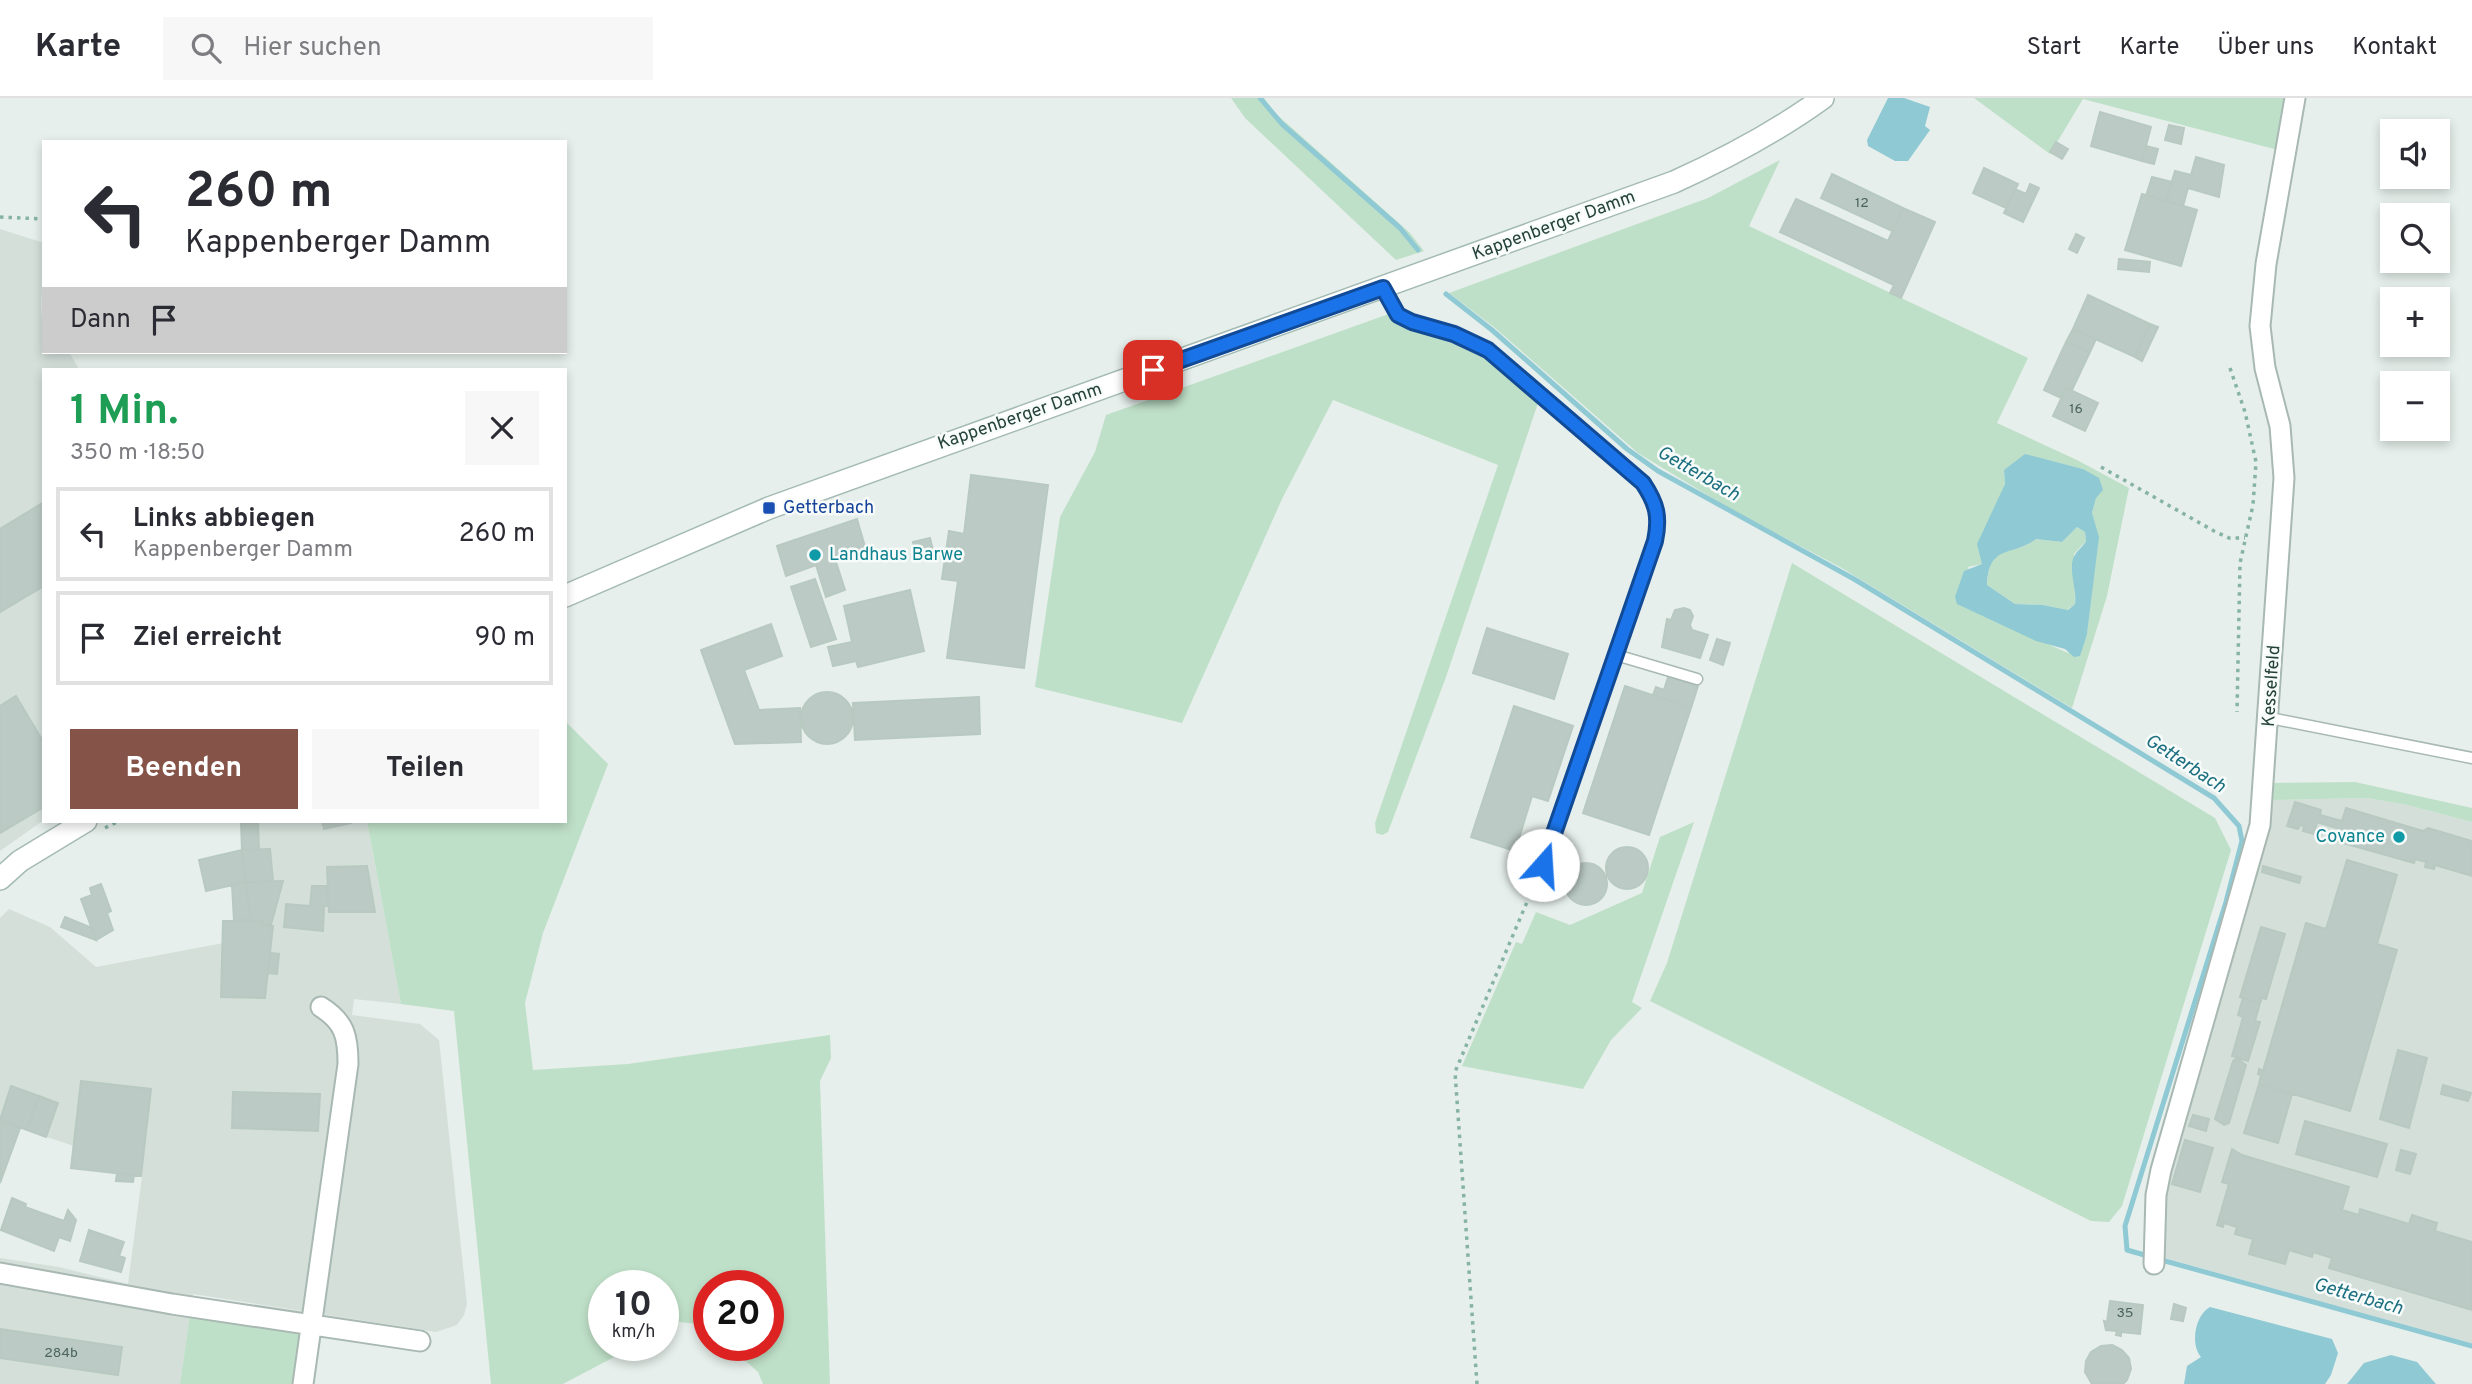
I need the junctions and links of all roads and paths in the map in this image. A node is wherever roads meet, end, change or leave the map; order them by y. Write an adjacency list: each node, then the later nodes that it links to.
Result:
1 (1823, 98): 5 (main road, Kappenberger Damm)
2 (2295, 98): 13 (street, Kesselfeld)
3 (0, 217): 4 (path)
4 (42, 219)
5 (1383, 288): 9 (main road, Kappenberger Damm); 10 (lane)
6 (2230, 368): 8 (path)
7 (2101, 467): 8 (path)
8 (2245, 538): 12 (path)
9 (567, 595)
10 (1616, 655): 11 (lane); 16 (lane)
11 (1697, 678)
12 (2237, 712)
13 (2270, 718): 14 (lane); 19 (street, Kesselfeld)
14 (2472, 758)
15 (83, 823): 17 (main road)
16 (1543, 865): 24 (path)
17 (0, 878)
18 (321, 1007): 21 (street)
19 (2155, 1258)
20 (0, 1273): 21 (street)
21 (312, 1325): 22 (street); 23 (street)
22 (420, 1341)
23 (303, 1384)
24 (1478, 1384)

